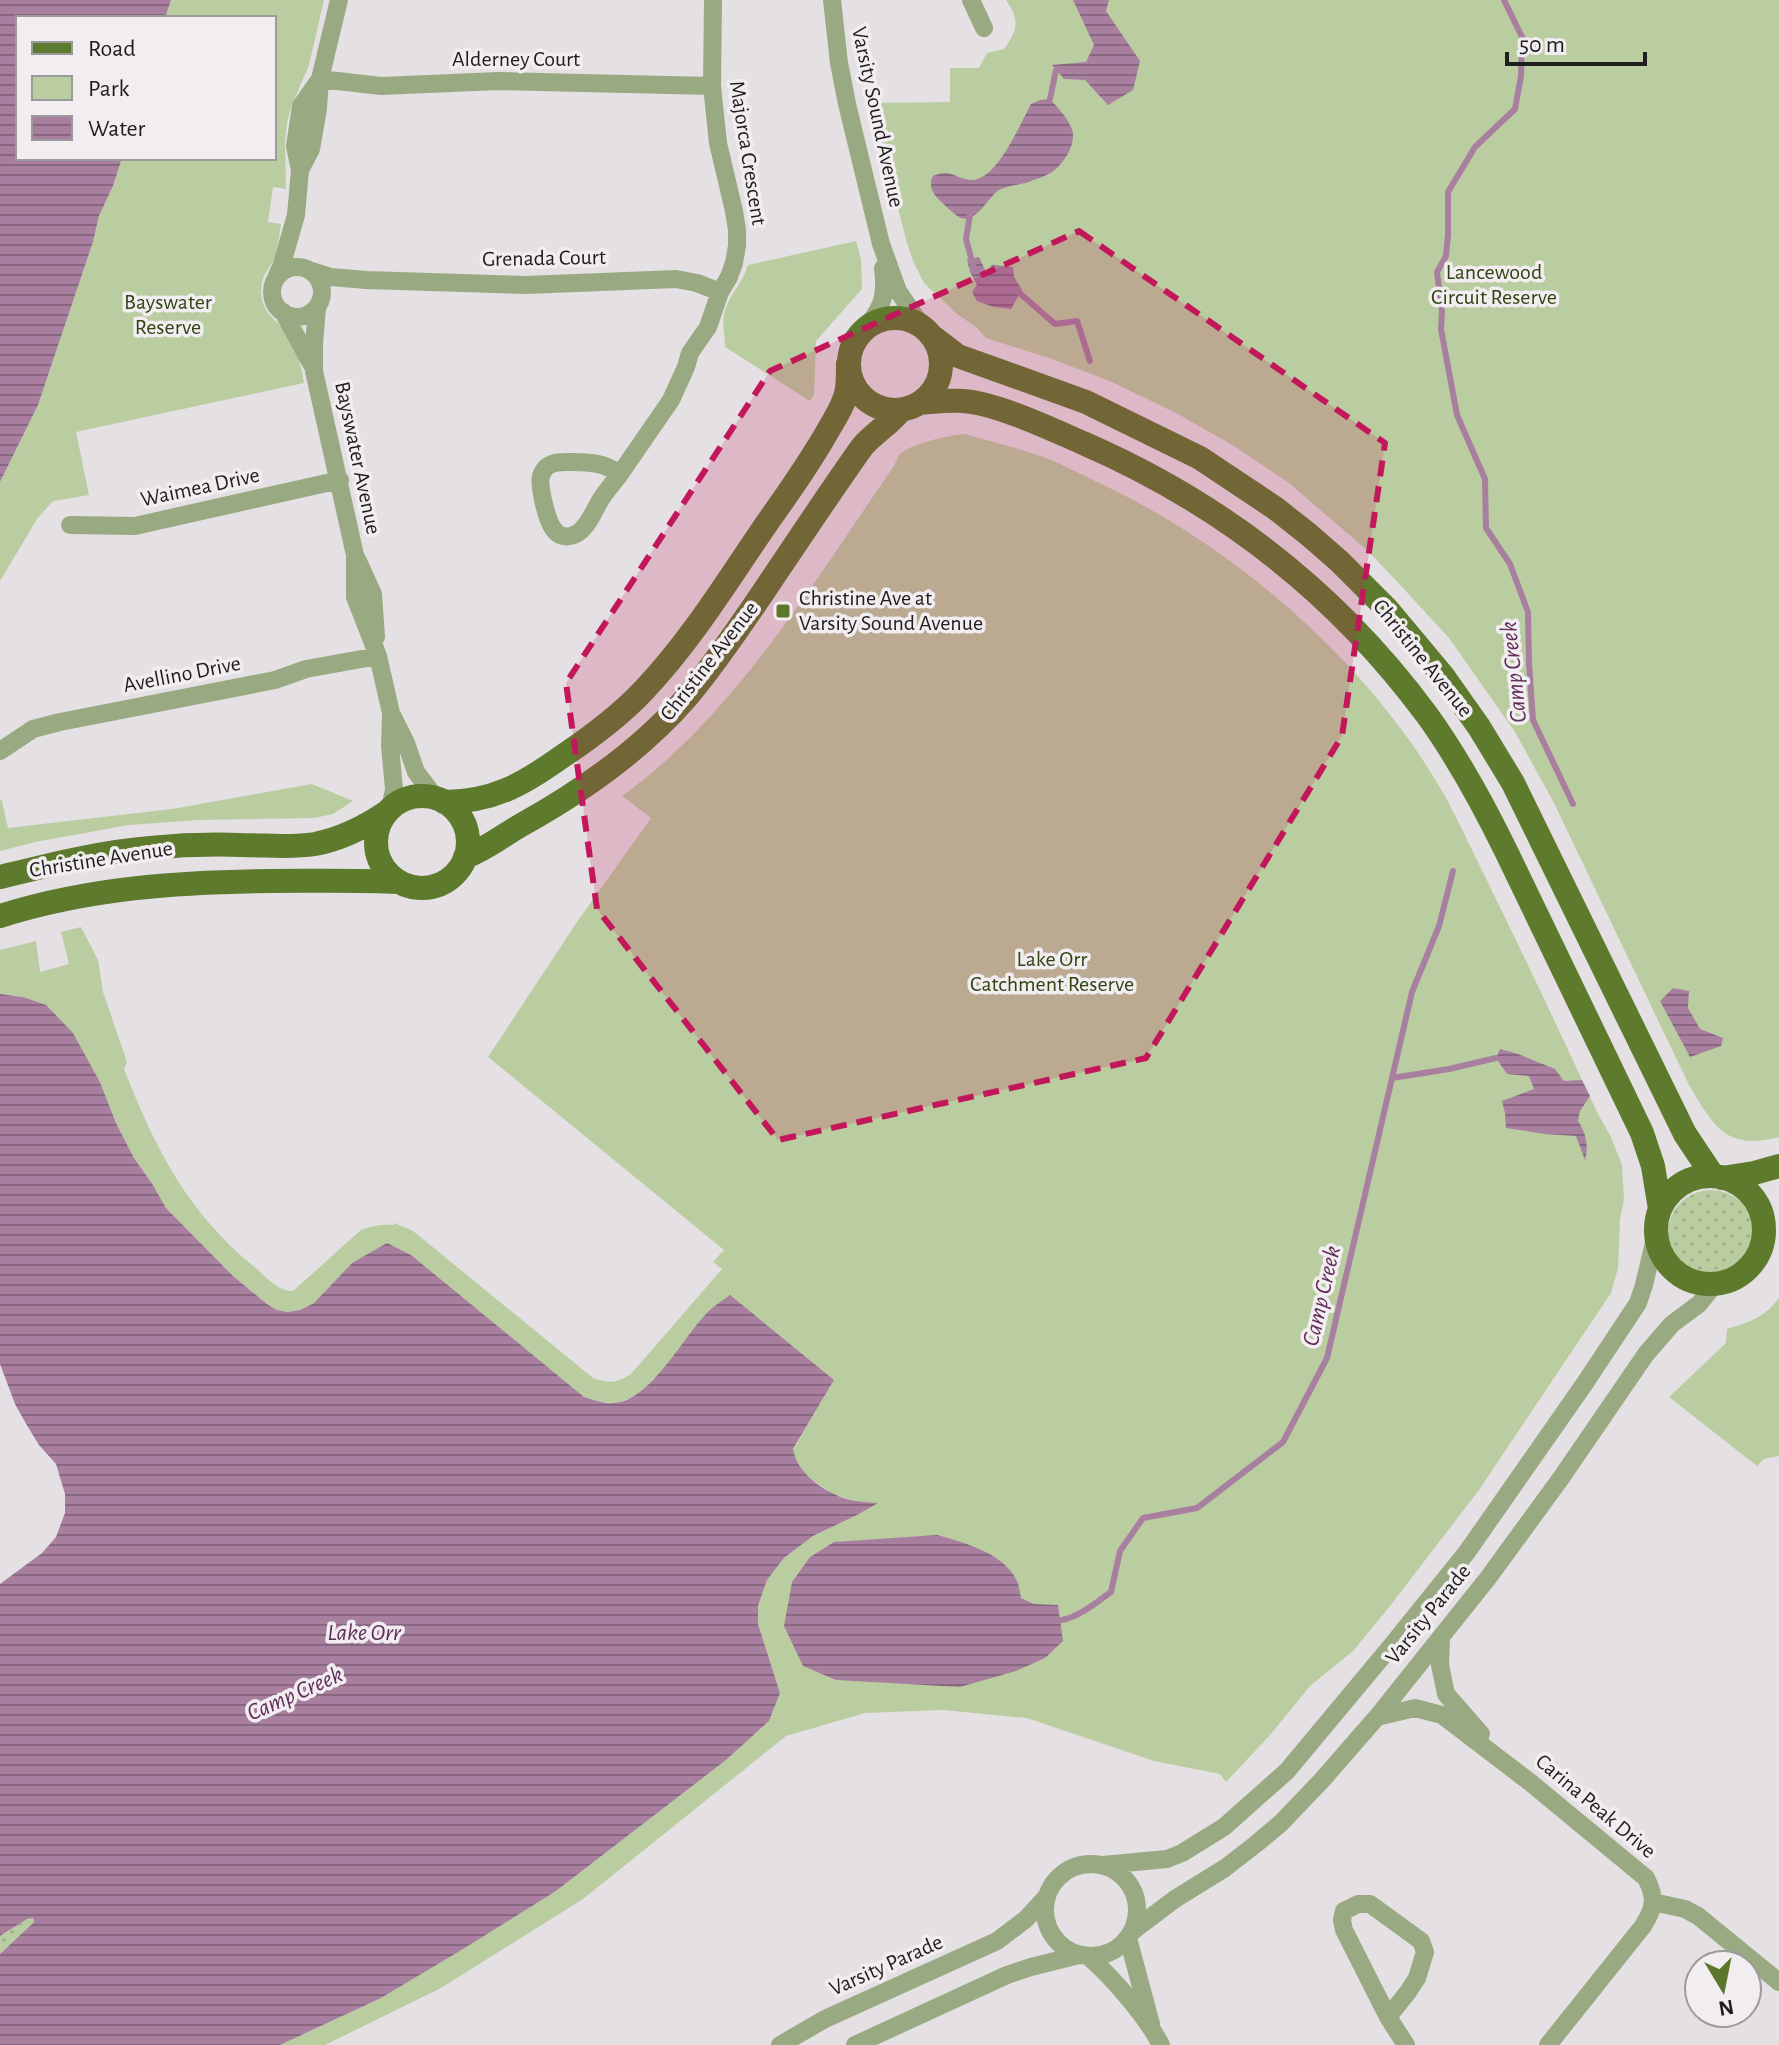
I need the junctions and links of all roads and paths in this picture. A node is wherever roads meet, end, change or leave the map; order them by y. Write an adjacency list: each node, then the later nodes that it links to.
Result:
1 (339, 0): 6 (street, Bayswater Avenue)
2 (713, 0): 7 (street, Majorca Crescent)
3 (832, 0): 9 (street, Varsity Sound Avenue)
4 (971, 0): 5 (street)
5 (984, 28)
6 (320, 79): 7 (street, Alderney Court); 8 (street, Bayswater Avenue)
7 (712, 86): 13 (street, Majorca Crescent)
8 (296, 215): 10 (street, Bayswater Avenue); 11 (street, Bayswater Avenue)
9 (881, 244): 16 (street, Varsity Sound Avenue); 17 (street, Varsity Sound Avenue)
10 (308, 269): 11 (street); 12 (street, Grenada Court); 14 (street, Bayswater Avenue)
11 (276, 278): 15 (street, Bayswater Avenue)
12 (366, 280): 13 (street, Grenada Court); 14 (street, Grenada Court)
13 (720, 292): 21 (street, Majorca Crescent)
14 (318, 307): 15 (street); 19 (street, Bayswater Avenue)
15 (283, 312): 19 (street, Bayswater Avenue)
16 (868, 325): 17 (main road); 18 (main road)
17 (927, 331): 20 (main road); 34 (main road, Christine Avenue)
18 (848, 364): 20 (main road); 27 (main road, Christine Avenue)
19 (314, 371): 22 (street, Bayswater Avenue)
20 (911, 406): 29 (main road, Christine Avenue); 35 (main road, Christine Avenue)
21 (620, 474): 21 (street, Majorca Crescent)
22 (340, 480): 23 (street, Waimea Drive); 24 (street, Bayswater Avenue)
23 (70, 525)
24 (378, 656): 25 (street, Bayswater Avenue); 26 (street, Avellino Drive)
25 (391, 713): 27 (street, Bayswater Avenue); 28 (street, Bayswater Avenue)
26 (0, 751)
27 (440, 800): 28 (main road, Christine Avenue); 29 (main road)
28 (388, 811): 30 (main road, Christine Avenue); 31 (main road)
29 (465, 857): 31 (main road, Christine Avenue)
30 (0, 877)
31 (399, 882): 32 (main road, Christine Avenue)
32 (0, 916)
33 (1779, 1166): 34 (main road)
34 (1718, 1177): 35 (main road); 38 (main road)
35 (1660, 1209): 36 (main road)
36 (1656, 1234): 39 (main road); 43 (street, Varsity Parade)
37 (1779, 1234): 38 (main road)
38 (1759, 1254): 39 (main road)
39 (1715, 1284): 40 (street, Varsity Parade)
40 (1441, 1638): 41 (street, Varsity Parade); 42 (street, Carina Peak Drive)
41 (1377, 1717): 42 (street, Carina Peak Drive); 46 (street, Varsity Parade)
42 (1505, 1763): 45 (street, Carina Peak Drive)
43 (1103, 1865): 44 (street); 46 (street)
44 (1047, 1896): 47 (street); 51 (street, Varsity Parade)
45 (1653, 1902): 48 (street); 54 (street)
46 (1131, 1934): 47 (street); 50 (street)
47 (1084, 1956): 50 (street); 52 (street)
48 (1779, 1982)
49 (1388, 2017): 49 (street); 53 (street)
50 (1157, 2038)
51 (780, 2045)
52 (855, 2045)
53 (1406, 2045)
54 (1548, 2045)

